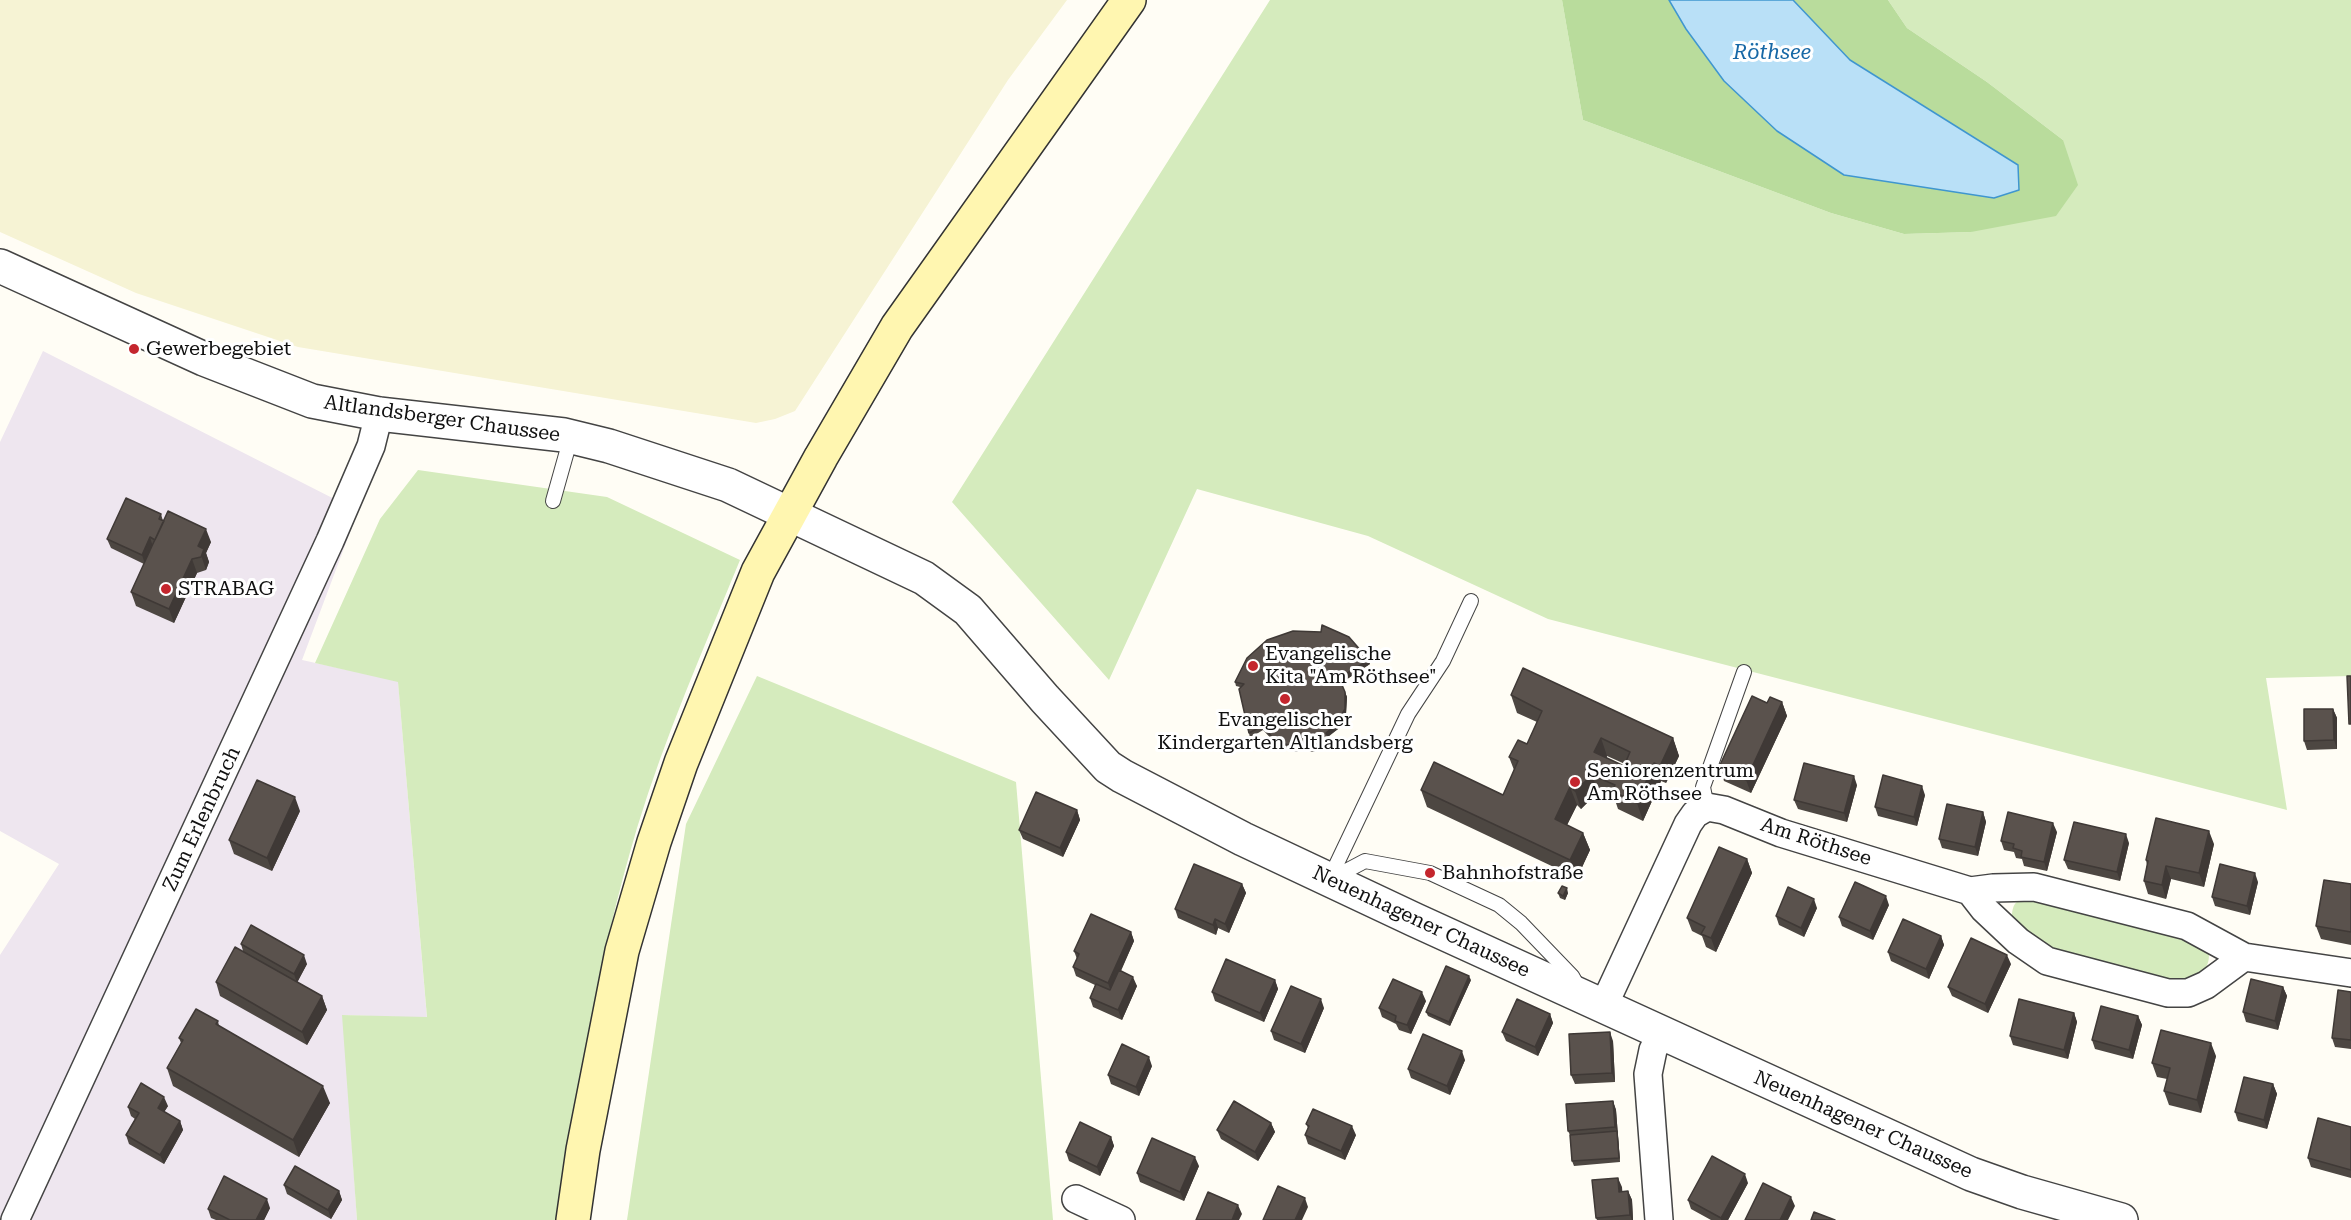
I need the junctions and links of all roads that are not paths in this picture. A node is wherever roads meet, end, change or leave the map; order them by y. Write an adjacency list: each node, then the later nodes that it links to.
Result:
1 (1129, 0): 6 (main road)
2 (0, 266): 3 (street, Altlandsberger Chaussee)
3 (379, 414): 4 (street, Altlandsberger Chaussee); 17 (street, Zum Erlenbruch)
4 (572, 437): 5 (lane); 6 (street, Altlandsberger Chaussee)
5 (553, 501)
6 (791, 515): 10 (street, Neuenhagener Chaussee); 18 (main road)
7 (1471, 600): 10 (lane)
8 (1744, 672): 9 (lane)
9 (1707, 807): 11 (street, Am Röthsee); 14 (street)
10 (1329, 879): 14 (street, Neuenhagener Chaussee); 14 (lane)
11 (1970, 891): 12 (street, Am Röthsee); 12 (street)
12 (2244, 957): 13 (street, Am Röthsee)
13 (2351, 973)
14 (1594, 1000): 15 (street, Neuenhagener Chaussee)
15 (1661, 1034): 20 (street); 21 (street, Neuenhagener Chaussee)
16 (1076, 1199): 19 (street)
17 (15, 1220)
18 (573, 1220)
19 (1121, 1220)
20 (1659, 1220)
21 (2121, 1220)

